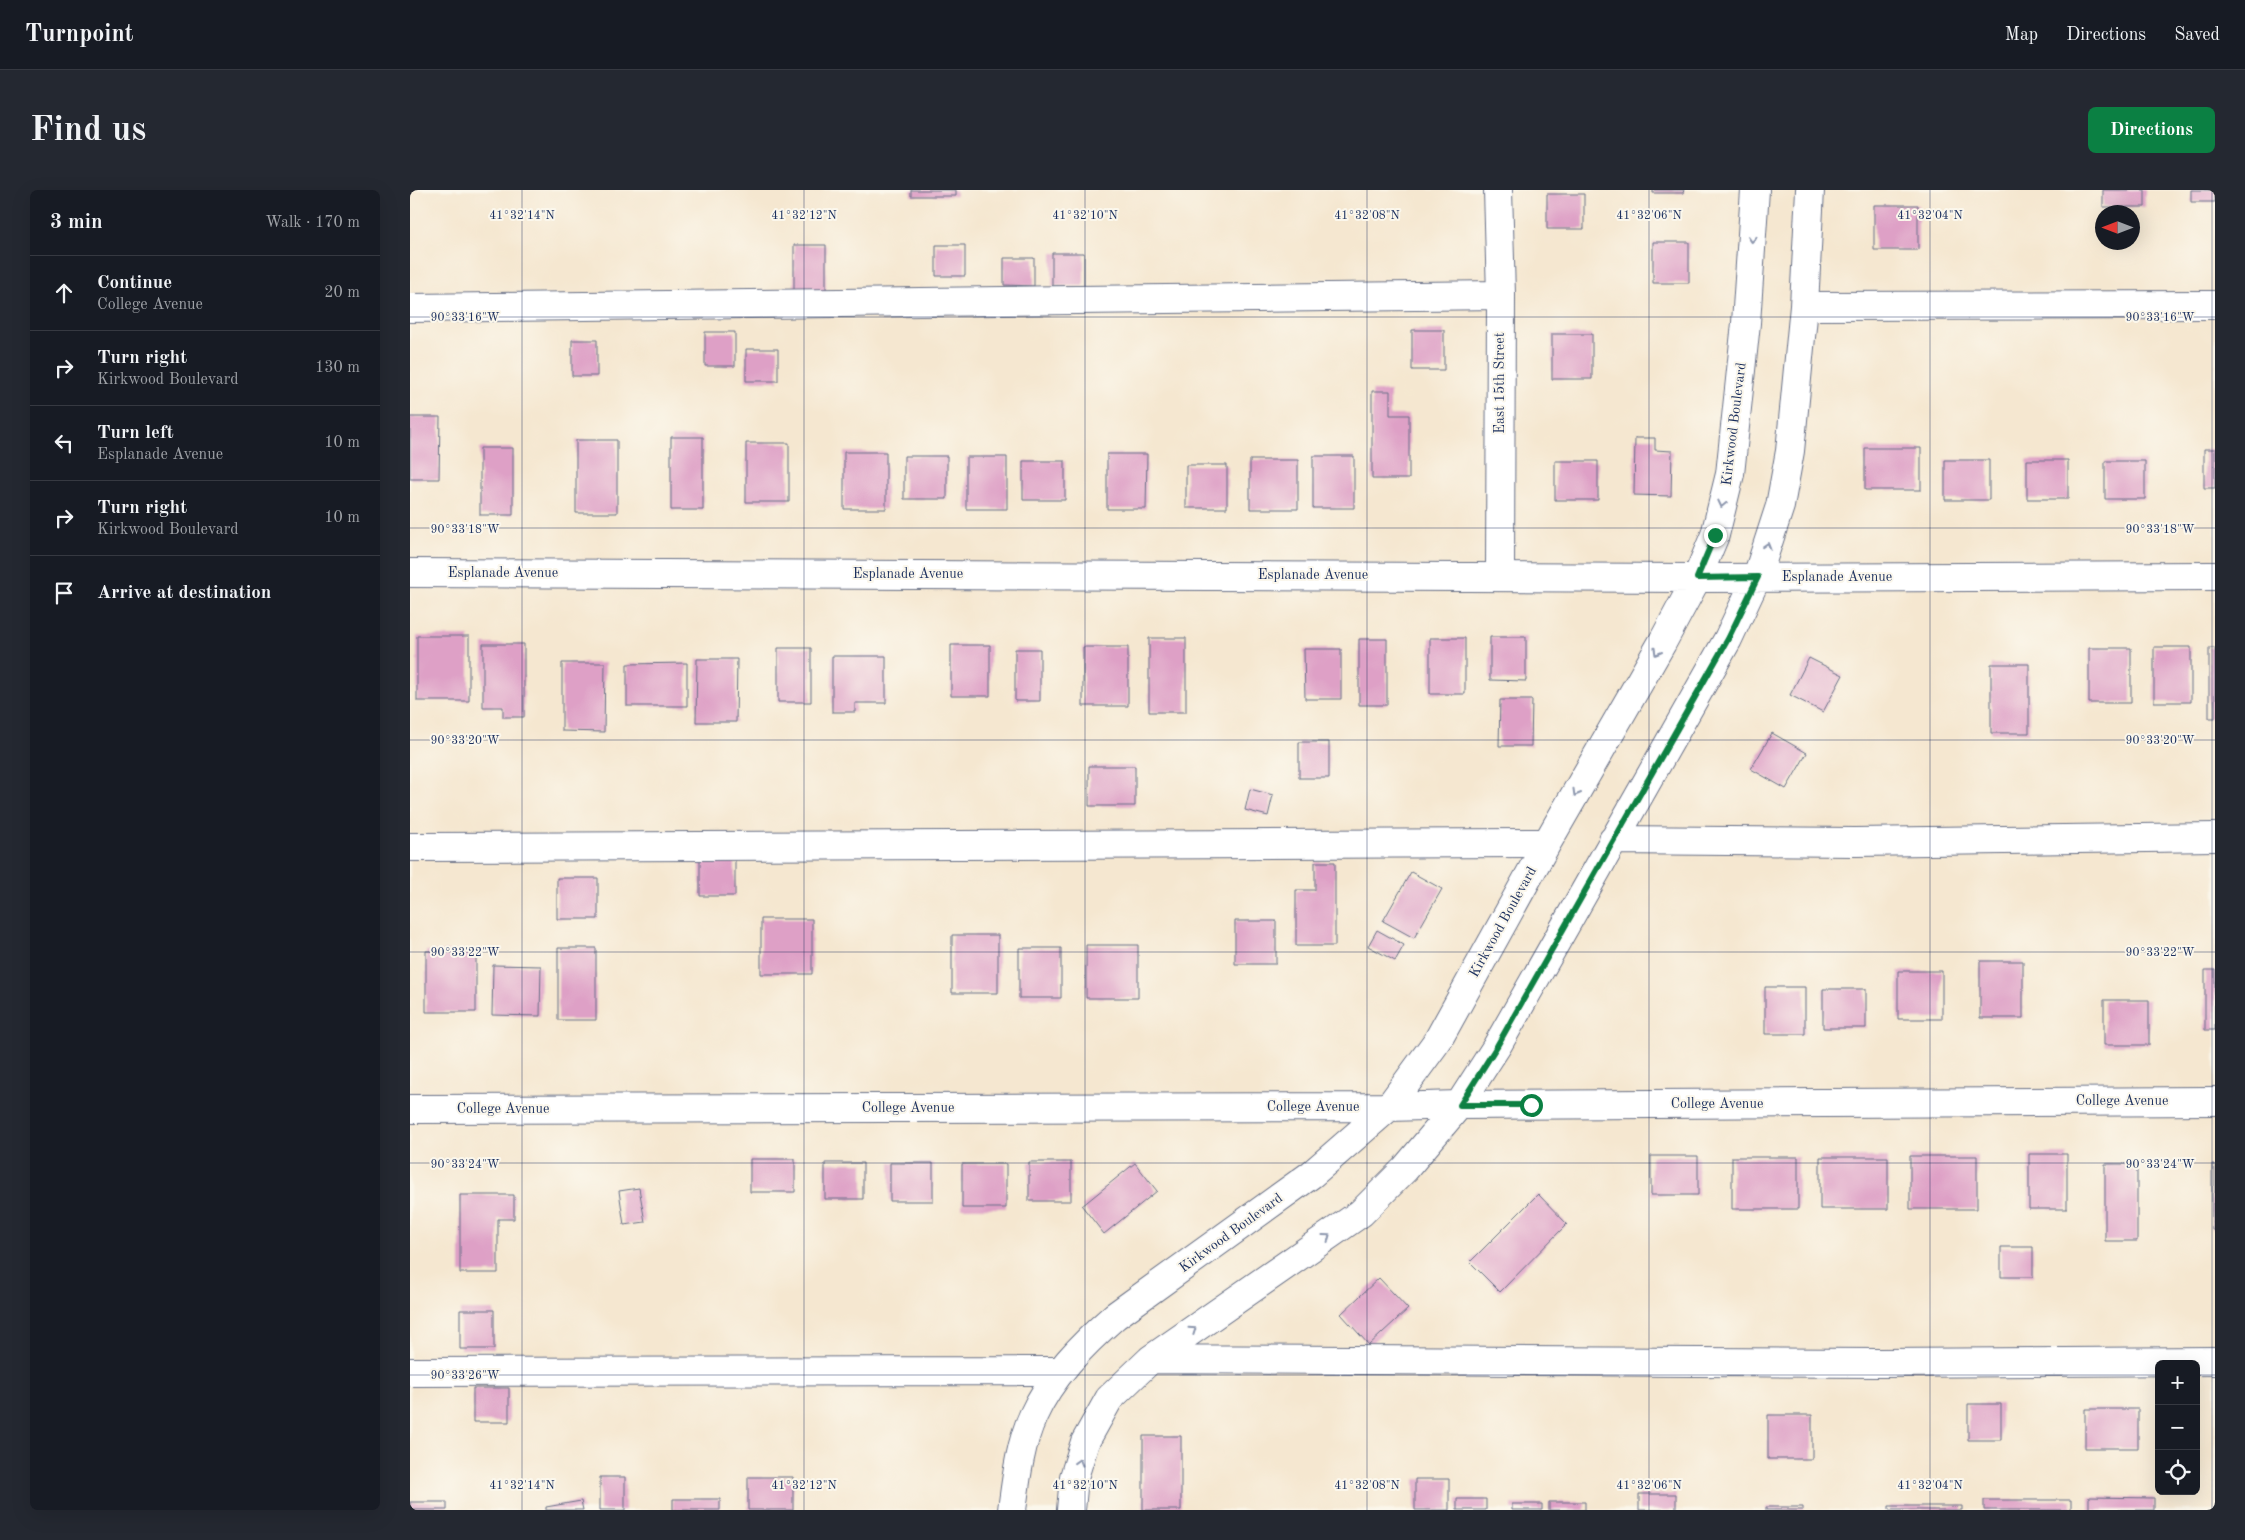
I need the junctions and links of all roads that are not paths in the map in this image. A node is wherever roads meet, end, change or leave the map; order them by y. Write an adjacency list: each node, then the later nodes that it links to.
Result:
1 (1498, 190): 4 (street, East 15th Street)
2 (1755, 190): 12 (street, Kirkwood Boulevard, one-way to 12)
3 (1810, 190): 6 (street)
4 (1500, 295): 7 (street); 9 (street, East 15th Street)
5 (2215, 305): 6 (street)
6 (1804, 306): 11 (street, one-way to 6)
7 (410, 308)
8 (410, 573): 9 (street, Esplanade Avenue)
9 (1500, 576): 12 (street, Esplanade Avenue)
10 (2215, 576): 11 (street, Esplanade Avenue)
11 (1758, 577): 12 (street, Esplanade Avenue); 14 (street)
12 (1697, 578): 15 (street, Kirkwood Boulevard, one-way to 15)
13 (2215, 837): 14 (street)
14 (1613, 840): 18 (street)
15 (1547, 843): 16 (street); 19 (street, Kirkwood Boulevard)
16 (410, 847)
17 (2215, 1101): 18 (street, College Avenue)
18 (1460, 1105): 19 (street, College Avenue); 21 (street, one-way to 18)
19 (1388, 1107): 20 (street, College Avenue); 23 (street, Kirkwood Boulevard)
20 (410, 1110)
21 (1151, 1359): 22 (street); 26 (street, one-way to 21)
22 (2215, 1362)
23 (1060, 1371): 24 (street); 25 (street, Kirkwood Boulevard)
24 (410, 1372)
25 (1012, 1510)
26 (1071, 1510)

